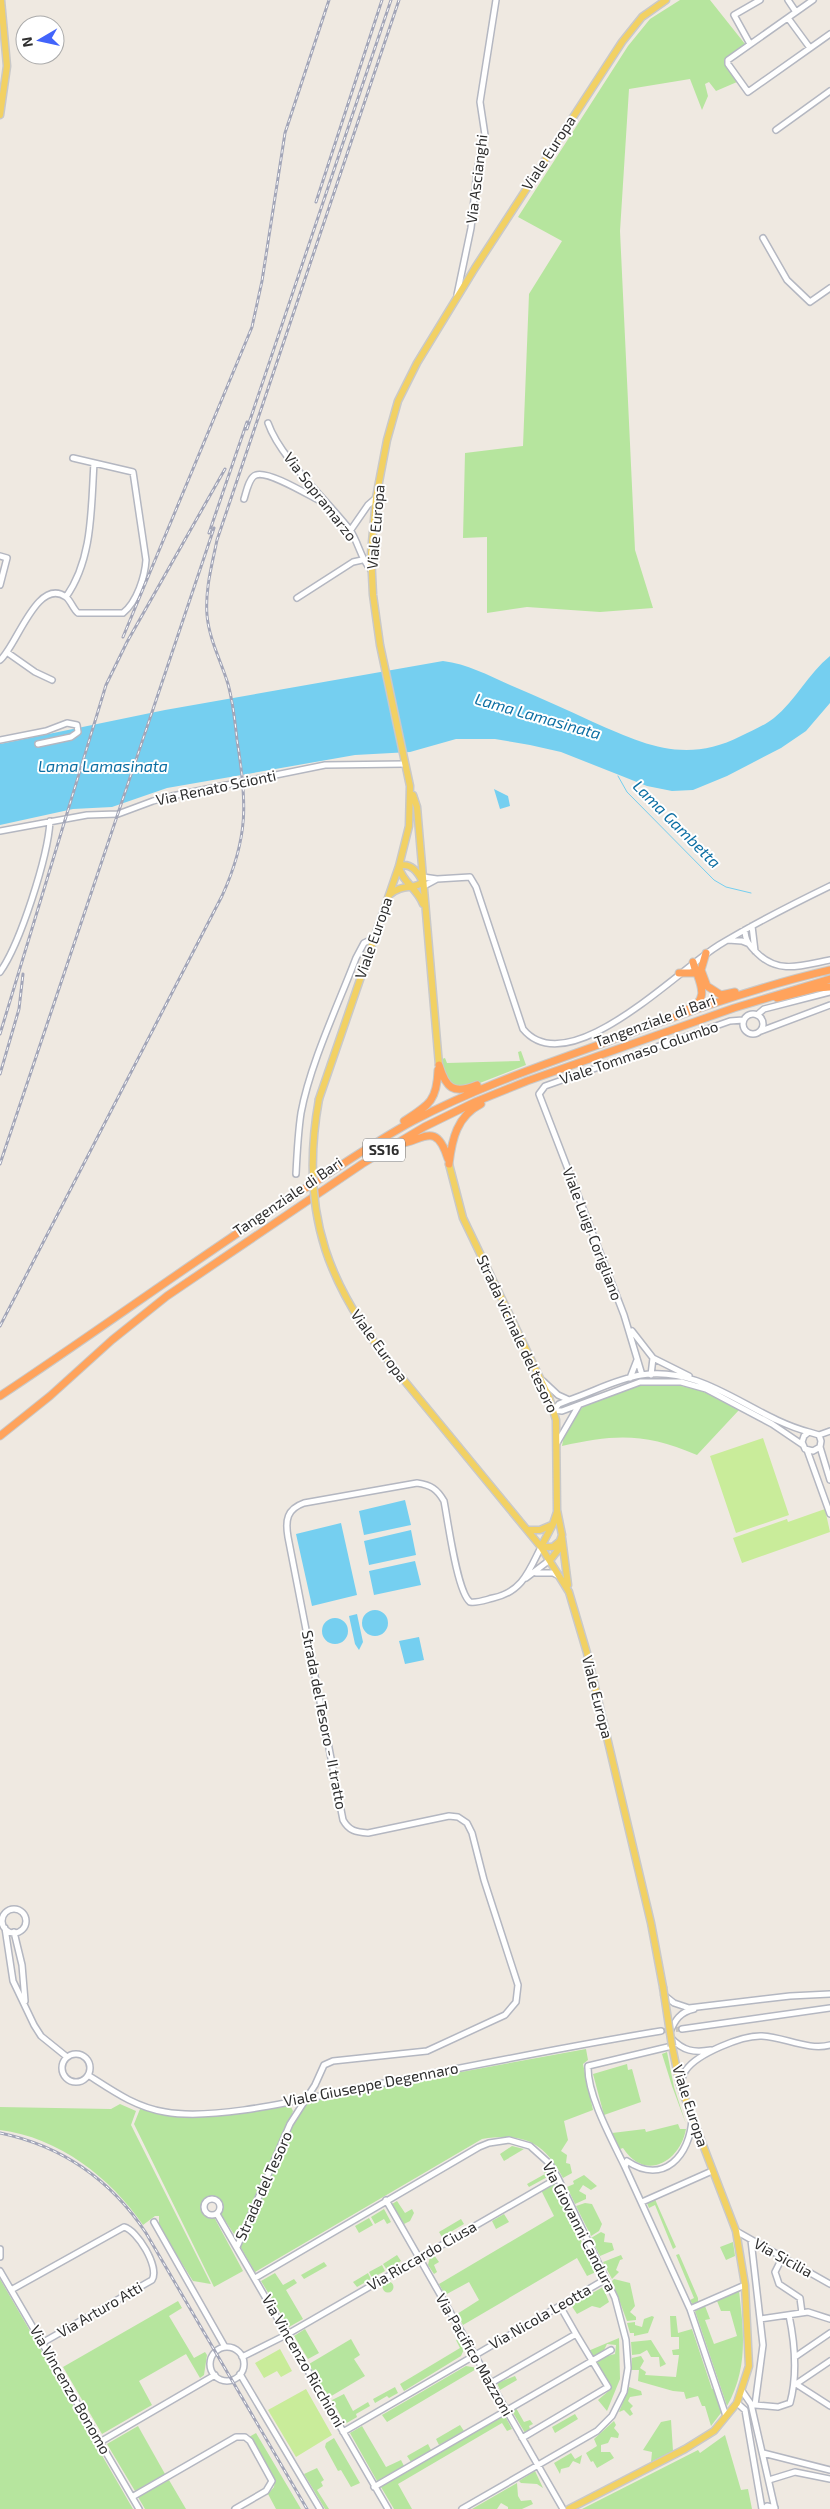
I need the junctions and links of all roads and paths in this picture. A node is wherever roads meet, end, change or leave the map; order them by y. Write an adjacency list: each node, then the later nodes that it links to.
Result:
1 (1, 0): 13 (main road)
2 (496, 0): 17 (street, Via Ascianghi)
3 (666, 0): 17 (main road, Viale Europa)
4 (760, 0): 10 (street)
5 (788, 0): 7 (street)
6 (812, 0): 7 (street)
7 (796, 12): 8 (street)
8 (788, 18): 10 (street); 11 (street)
9 (830, 34): 11 (street)
10 (750, 44): 11 (street)
11 (810, 48)
12 (830, 91): 14 (street)
13 (0, 115)
14 (776, 130)
15 (763, 238): 16 (street)
16 (830, 288)
17 (456, 299): 21 (main road, Viale Europa)
18 (268, 423): 23 (street, Via Sopramarzo)
19 (73, 458): 20 (street)
20 (94, 463): 29 (street); 29 (street)
21 (376, 498): 24 (street); 27 (main road, Viale Europa)
22 (244, 499): 23 (street)
23 (328, 505): 24 (street, Via Sopramarzo)
24 (350, 531): 26 (street, Via Sopramarzo)
25 (0, 556): 28 (street)
26 (362, 560): 27 (street, Via Sopramarzo); 30 (street)
27 (371, 570): 36 (main road, Viale Europa)
28 (0, 584)
29 (66, 597): 31 (street)
30 (297, 598)
31 (8, 653): 32 (street); 33 (street)
32 (0, 660)
33 (52, 680)
34 (0, 740): 35 (street)
35 (38, 744)
36 (405, 761): 37 (main road, Viale Europa); 38 (street, Via Renato Scionti)
37 (410, 786): 40 (main road, Viale Europa); 42 (main road)
38 (50, 822): 39 (street, Via Renato Scionti); 57 (street)
39 (0, 831)
40 (399, 866): 42 (main road); 43 (main road); 45 (main road, Viale Europa)
41 (437, 880): 42 (street); 42 (street); 59 (street)
42 (423, 882): 43 (main road); 46 (main road)
43 (410, 886): 45 (main road); 46 (main road)
44 (830, 886): 47 (street)
45 (388, 896): 49 (main road, Viale Europa)
46 (424, 907): 73 (main road)
47 (752, 926): 48 (street); 52 (street)
48 (745, 930): 50 (street); 51 (street)
49 (374, 938): 79 (street); 104 (main road, Viale Europa, bridge)
50 (728, 940): 51 (street); 53 (street)
51 (747, 944): 52 (street)
52 (756, 952): 54 (street)
53 (706, 953): 55 (street); 58 (highway)
54 (830, 960)
55 (693, 962): 58 (highway); 59 (street)
56 (830, 970): 62 (highway, Tangenziale di Bari / SS16)
57 (0, 972)
58 (699, 972): 59 (highway); 62 (highway); 70 (highway)
59 (680, 973)
60 (830, 979): 64 (highway, Tangenziale di Bari / SS16)
61 (830, 987): 64 (highway)
62 (755, 990): 70 (highway, Tangenziale di Bari / SS16)
63 (830, 992): 66 (street)
64 (767, 997): 74 (highway, Tangenziale di Bari / SS16)
65 (829, 1006): 69 (street)
66 (758, 1015): 67 (street); 68 (street)
67 (743, 1020): 71 (street); 75 (street, Viale Tommaso Columbo)
68 (763, 1022): 69 (street); 71 (street)
69 (773, 1025): 71 (street)
70 (650, 1026): 72 (highway, Tangenziale di Bari / SS16)
71 (761, 1031)
72 (548, 1063): 73 (highway); 76 (highway, Tangenziale di Bari / SS16)
73 (438, 1065): 76 (highway)
74 (504, 1090): 77 (highway, Tangenziale di Bari / SS16); 78 (highway)
75 (539, 1094): 80 (street, Viale Luigi Corigliano)
76 (386, 1137): 88 (highway, Tangenziale di Bari / SS16)
77 (393, 1144): 78 (highway); 95 (highway, Tangenziale di Bari / SS16)
78 (449, 1164): 87 (main road, Strada vicinale del tesoro)
79 (296, 1174)
80 (624, 1315): 81 (street, Viale Luigi Corigliano); 82 (street)
81 (637, 1357): 84 (street, Viale Luigi Corigliano); 86 (street)
82 (653, 1358): 83 (street); 85 (street)
83 (651, 1374): 84 (street); 85 (street)
84 (642, 1375): 86 (street)
85 (690, 1377): 93 (street)
86 (630, 1378): 89 (street)
87 (540, 1379): 89 (street); 91 (main road, Strada vicinale del tesoro)
88 (0, 1396)
89 (569, 1400): 91 (street)
90 (580, 1404): 91 (street); 96 (street); 97 (street)
91 (554, 1410): 96 (main road, Strada vicinale del tesoro)
92 (830, 1431): 94 (street)
93 (809, 1432): 94 (street); 97 (street)
94 (818, 1435): 98 (street)
95 (0, 1436)
96 (556, 1443): 101 (main road, Strada vicinale del tesoro)
97 (802, 1445): 99 (street)
98 (820, 1446): 99 (street); 100 (street)
99 (807, 1450): 102 (street)
100 (830, 1480)
101 (557, 1510): 103 (main road); 105 (main road)
102 (830, 1514)
103 (553, 1524): 104 (main road); 107 (main road)
104 (528, 1530): 107 (main road, Viale Europa)
105 (562, 1535): 106 (main road); 107 (main road)
106 (562, 1543): 108 (main road); 113 (main road)
107 (541, 1547): 108 (main road, Viale Europa); 109 (street)
108 (551, 1559): 109 (street); 110 (street); 111 (main road, Viale Europa)
109 (534, 1562): 112 (street)
110 (535, 1573): 111 (street); 112 (street)
111 (561, 1576): 113 (main road, Viale Europa)
112 (526, 1578): 130 (street, Strada del Tesoro - II tratto)
113 (569, 1592): 117 (main road, Viale Europa, bridge)
114 (5, 1928): 115 (street); 115 (street); 118 (street)
115 (14, 1932): 118 (street)
116 (830, 1994): 119 (street)
117 (664, 1995): 119 (street); 123 (main road, Viale Europa, bridge)
118 (25, 2004): 127 (street)
119 (712, 2006): 123 (street)
120 (830, 2008): 121 (street)
121 (682, 2029)
122 (661, 2031): 130 (street, Viale Giuseppe Degennaro)
123 (671, 2035): 125 (main road, Viale Europa, bridge); 126 (street)
124 (830, 2045): 126 (street)
125 (672, 2046): 129 (main road, Viale Europa); 132 (street)
126 (720, 2048): 129 (street)
127 (67, 2057): 128 (street); 128 (street)
128 (88, 2075): 130 (street, Viale Giuseppe Degennaro)
129 (680, 2085): 131 (main road, Viale Europa)
130 (305, 2098): 141 (street, Strada del Tesoro)
131 (692, 2119): 132 (street); 133 (main road, Viale Europa)
132 (625, 2167): 136 (street)
133 (712, 2171): 136 (street); 139 (main road, Viale Europa)
134 (558, 2178): 135 (street, Via Giovanni Candura); 144 (street, Via Riccardo Ciusa); 148 (street, Via Giovanni Candura)
135 (386, 2200): 144 (street, Via Pacifico Mazzoni); 147 (street, Via Giovanni Candura)
136 (642, 2202): 153 (street)
137 (217, 2214): 141 (street, Via Vincenzo Ricchioni)
138 (154, 2222): 162 (street)
139 (736, 2231): 140 (street, Via Sicilia); 150 (main road, Viale Europa)
140 (751, 2240): 145 (street, Via Sicilia); 156 (street)
141 (237, 2247): 147 (street, Via Vincenzo Ricchioni)
142 (0, 2249): 143 (street)
143 (0, 2257)
144 (417, 2258): 160 (street, Via Riccardo Ciusa); 164 (street, Via Pacifico Mazzoni)
145 (782, 2258): 149 (street, Via Sicilia); 154 (street)
146 (0, 2271): 151 (street, Via Vincenzo Bonomo)
147 (255, 2278): 160 (street, Via Vincenzo Ricchioni)
148 (606, 2279): 152 (street, Via Nicola Leotta); 185 (street, Via Giovanni Candura)
149 (830, 2284)
150 (745, 2285): 153 (street); 173 (main road, Viale Europa)
151 (11, 2290): 161 (street, Via Vincenzo Bonomo); 161 (street, Via Arturo Atti)
152 (560, 2306): 158 (street); 164 (street, Via Nicola Leotta)
153 (690, 2310): 179 (street)
154 (802, 2313): 155 (street); 157 (street)
155 (790, 2315): 156 (street); 166 (street)
156 (760, 2319): 176 (street)
157 (830, 2319)
158 (576, 2334): 167 (street); 171 (street)
159 (830, 2334): 166 (street)
160 (286, 2335): 165 (street, Via Riccardo Ciusa); 180 (street, Via Vincenzo Ricchioni)
161 (42, 2343): 182 (street, Via Vincenzo Bonomo)
162 (225, 2347): 165 (street); 170 (street)
163 (611, 2350): 167 (street)
164 (474, 2355): 171 (street, Via Pacifico Mazzoni); 180 (street, Via Nicola Leotta)
165 (242, 2357): 169 (street)
166 (795, 2357): 172 (street)
167 (592, 2360): 178 (street); 181 (street)
168 (830, 2361): 172 (street)
169 (240, 2374): 170 (street); 197 (street)
170 (215, 2375): 182 (street)
171 (491, 2383): 178 (street, Via Pacifico Mazzoni)
172 (796, 2384): 176 (street); 177 (street)
173 (742, 2391): 175 (main road, Viale Europa); 176 (street)
174 (830, 2398): 177 (street)
175 (737, 2403): 179 (main road, Viale Europa); 192 (street)
176 (753, 2405): 183 (street)
177 (828, 2405)
178 (506, 2410): 181 (street, Via Pacifico Mazzoni); 190 (street)
179 (726, 2416): 201 (main road, Viale Europa)
180 (343, 2432): 190 (street, Via Vincenzo Ricchioni)
181 (522, 2438): 185 (street, Via Pacifico Mazzoni)
182 (100, 2442): 193 (street, Via Vincenzo Bonomo)
183 (763, 2453): 184 (street); 189 (street)
184 (797, 2462): 186 (street); 187 (street)
185 (538, 2465): 199 (street, Via Giovanni Candura); 200 (street, Via Pacifico Mazzoni)
186 (830, 2470)
187 (795, 2472): 188 (street); 189 (street)
188 (830, 2479)
189 (768, 2480): 191 (street)
190 (374, 2487): 198 (street, Via Vincenzo Ricchioni)
191 (772, 2495): 192 (street); 194 (street)
192 (759, 2496): 202 (street)
193 (132, 2497): 195 (street, Via Vincenzo Bonomo); 196 (street)
194 (775, 2508): 202 (street)
195 (139, 2509)
196 (235, 2509)
197 (320, 2509)
198 (388, 2509)
199 (462, 2509)
200 (564, 2509)
201 (569, 2509)
202 (763, 2509)

